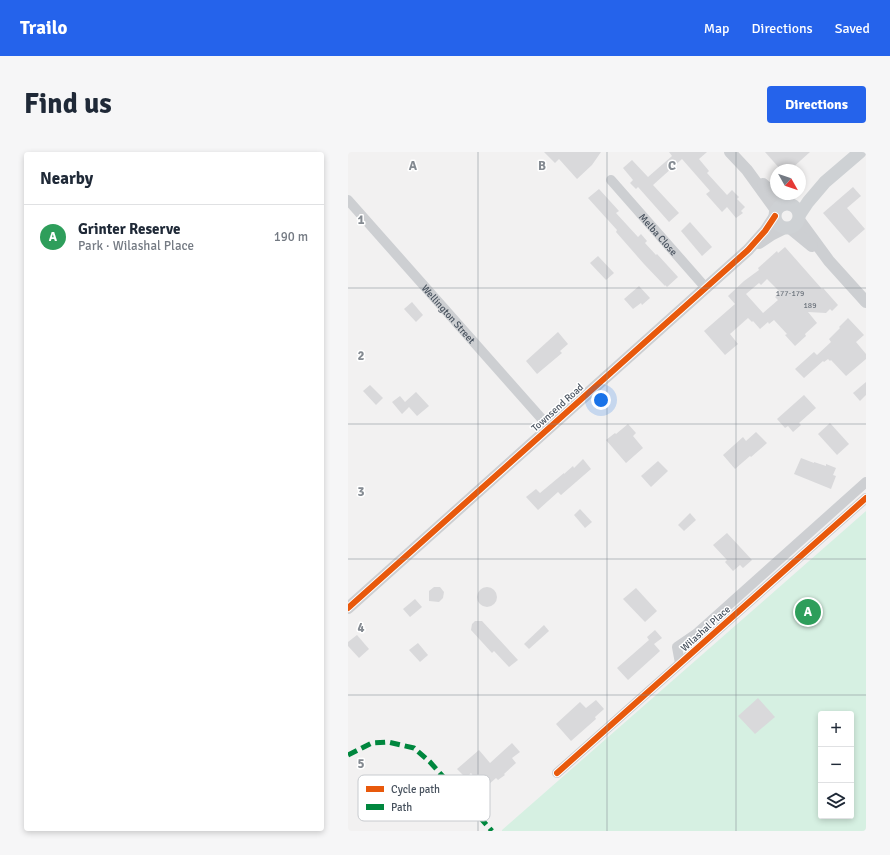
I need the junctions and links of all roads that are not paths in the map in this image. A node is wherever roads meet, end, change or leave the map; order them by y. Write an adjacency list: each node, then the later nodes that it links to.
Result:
1 (730, 152): 6 (street)
2 (860, 152): 4 (main road, Townsend Road)
3 (611, 180): 9 (street, Melba Close)
4 (825, 182): 6 (main road, Townsend Road); 7 (main road, Townsend Road)
5 (348, 200): 11 (street, Wellington Street)
6 (781, 208): 7 (main road); 7 (main road); 8 (street, Townsend Road)
7 (793, 222): 8 (street, Townsend Road); 10 (street)
8 (748, 250): 9 (street, Townsend Road)
9 (706, 287): 11 (street, Townsend Road)
10 (866, 302)
11 (549, 427): 14 (street, Townsend Road)
12 (866, 482): 15 (street)
13 (866, 498): 15 (street, Wilashal Place)
14 (348, 608)
15 (680, 663): 16 (street, Wilashal Place)
16 (557, 773)

